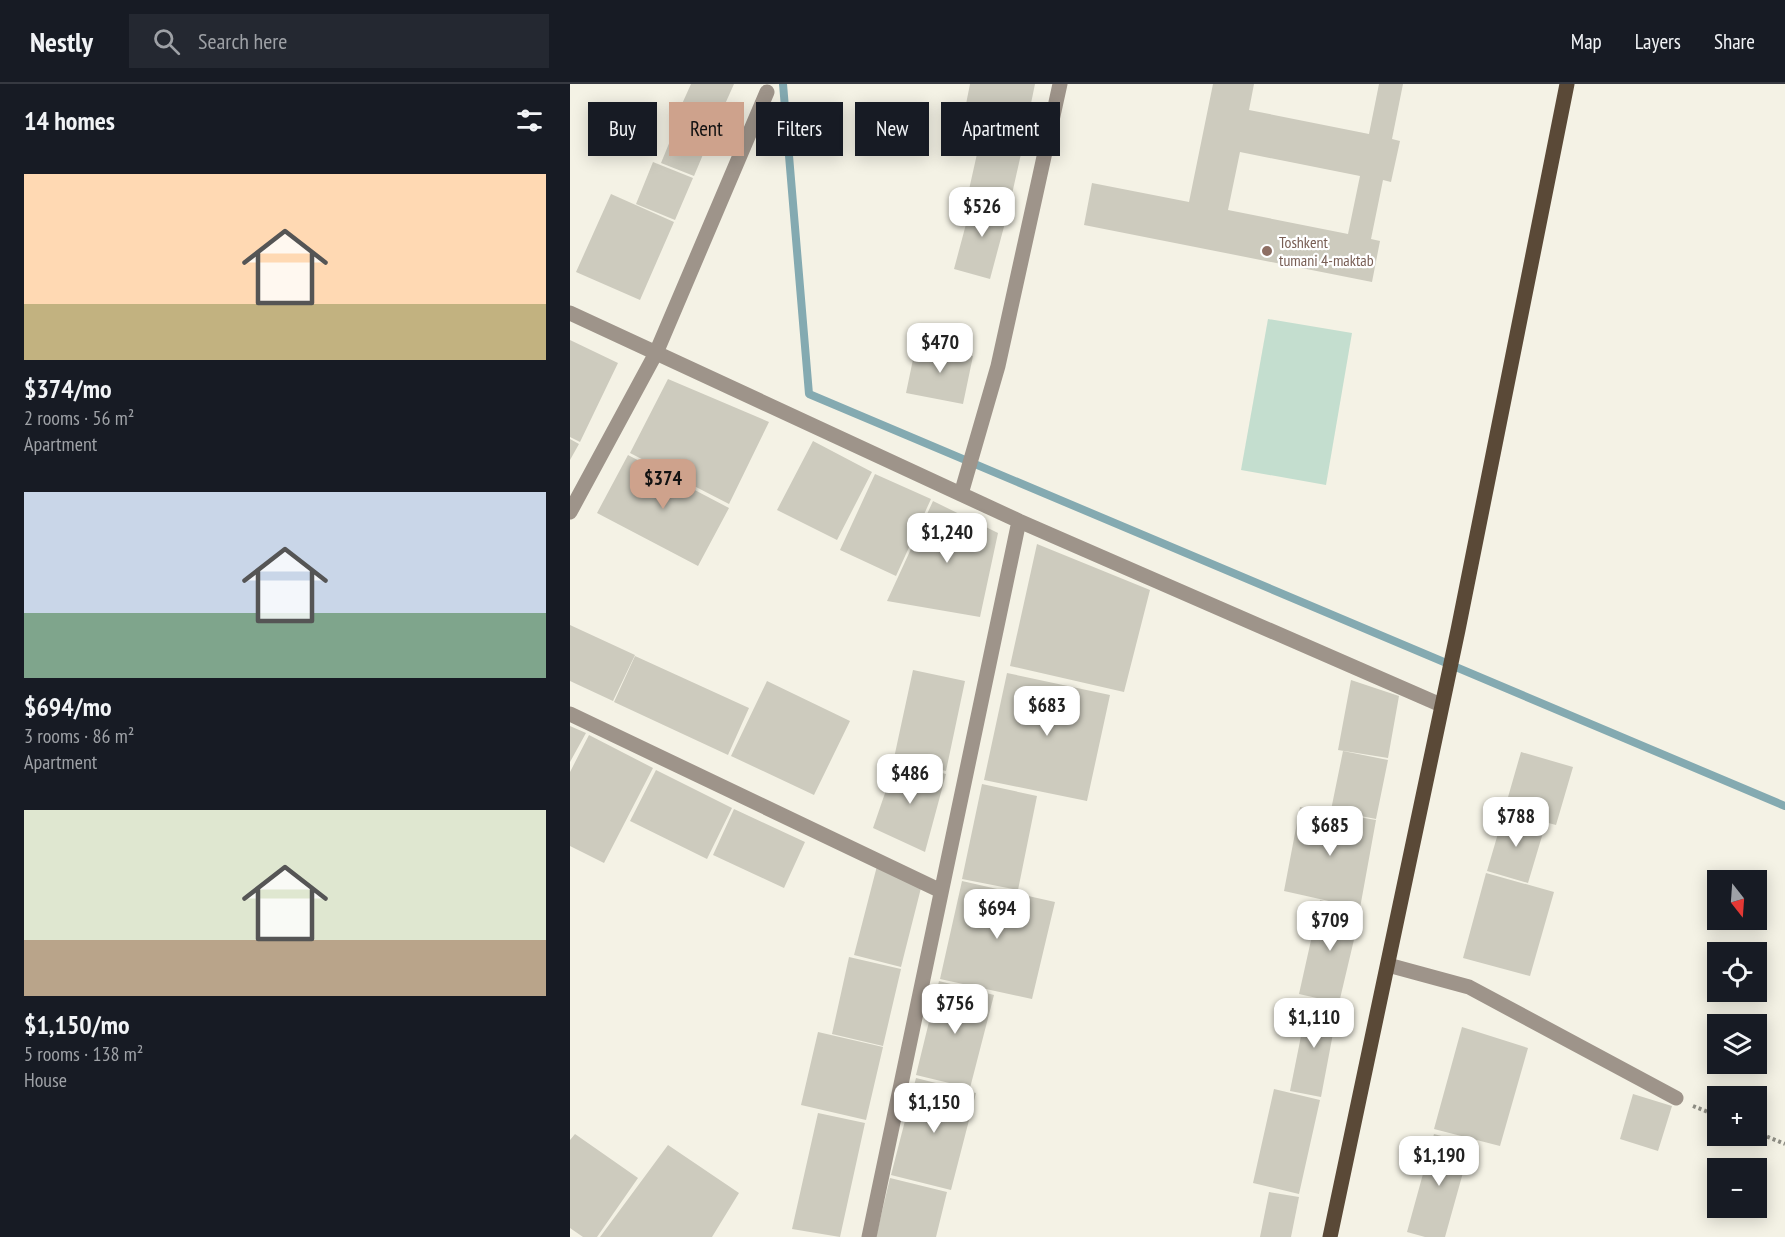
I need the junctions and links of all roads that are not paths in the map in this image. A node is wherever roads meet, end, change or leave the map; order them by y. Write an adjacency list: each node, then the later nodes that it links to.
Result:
1 (1060, 84): 6 (street)
2 (1567, 84): 9 (main road)
3 (767, 92): 5 (street)
4 (570, 313): 5 (street)
5 (656, 353): 6 (street); 7 (street)
6 (961, 494): 8 (street)
7 (570, 512)
8 (1019, 521): 9 (street); 11 (street)
9 (1441, 705): 12 (main road)
10 (570, 714): 11 (street)
11 (941, 891): 14 (street)
12 (1388, 965): 13 (street); 15 (main road)
13 (1676, 1098)
14 (869, 1237)
15 (1330, 1237)

